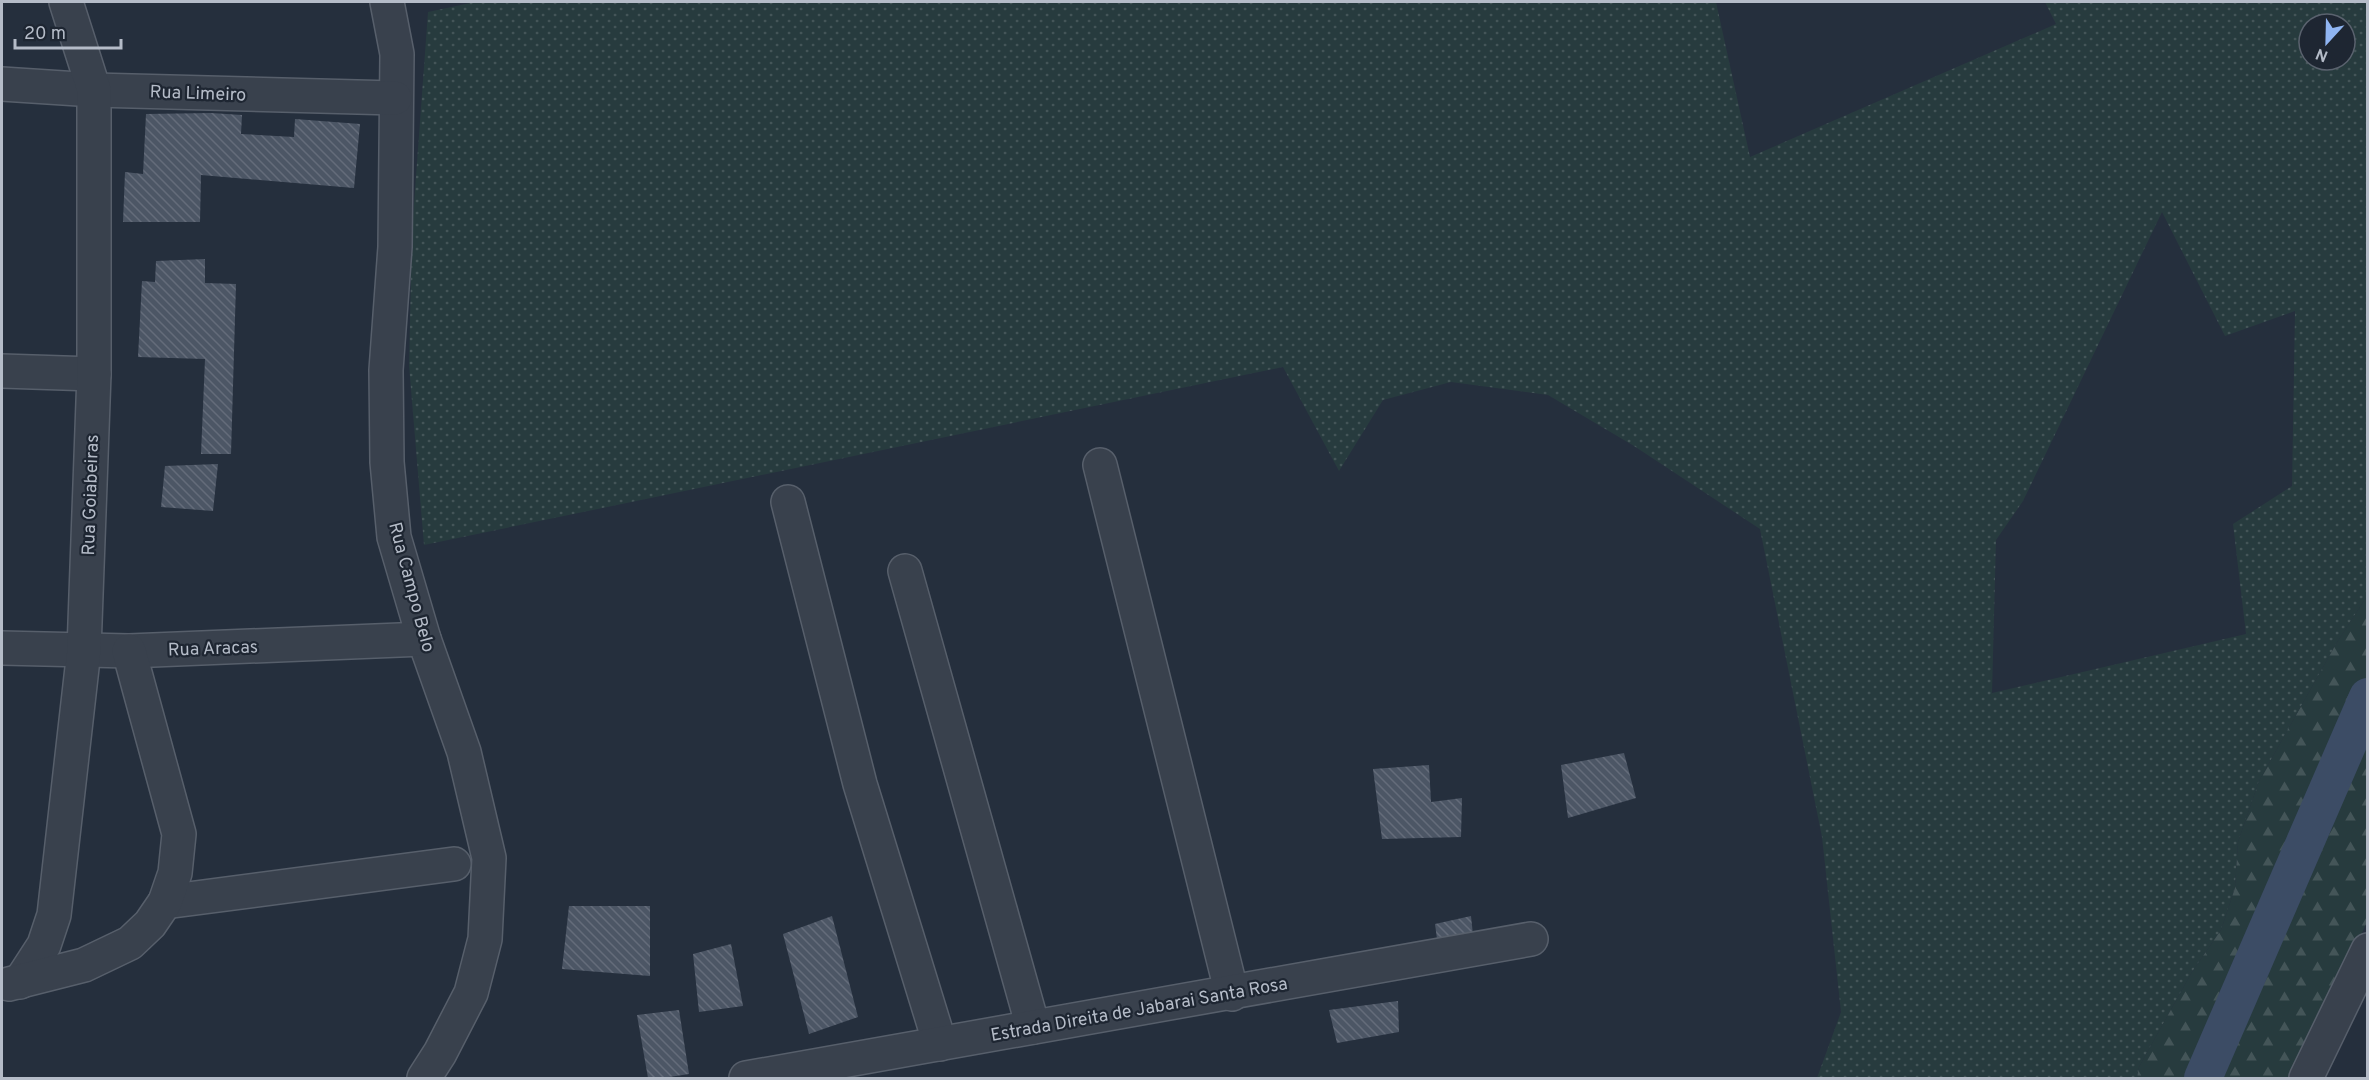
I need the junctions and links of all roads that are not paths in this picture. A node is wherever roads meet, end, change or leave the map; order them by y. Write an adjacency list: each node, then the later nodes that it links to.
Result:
1 (66, 2): 4 (street, Rua Goiabeiras)
2 (393, 3): 5 (street, Rua Campo Belo)
3 (2, 84): 4 (street, Rua Limeiro)
4 (94, 90): 5 (street, Rua Limeiro); 7 (street, Rua Goiabeiras)
5 (395, 98): 11 (street, Rua Campo Belo)
6 (2, 371): 7 (street)
7 (94, 374): 13 (street, Rua Goiabeiras)
8 (1100, 465): 20 (street)
9 (788, 502): 22 (street)
10 (905, 571): 21 (street)
11 (424, 639): 14 (street, Rua Aracas); 23 (street, Rua Campo Belo)
12 (2, 648): 13 (street, Rua Aracas)
13 (84, 650): 14 (street, Rua Aracas); 19 (street, Rua Goiabeiras)
14 (129, 651): 16 (street)
15 (454, 864): 16 (street)
16 (165, 902): 19 (street)
17 (1531, 939): 20 (street, Estrada Direita de Jabarai Santa Rosa)
18 (2367, 950): 25 (street)
19 (11, 984)
20 (1232, 994): 21 (street, Estrada Direita de Jabarai Santa Rosa)
21 (1033, 1027): 22 (street, Estrada Direita de Jabarai Santa Rosa)
22 (940, 1044): 24 (street, Estrada Direita de Jabarai Santa Rosa)
23 (424, 1078)
24 (746, 1078)
25 (2306, 1078)

